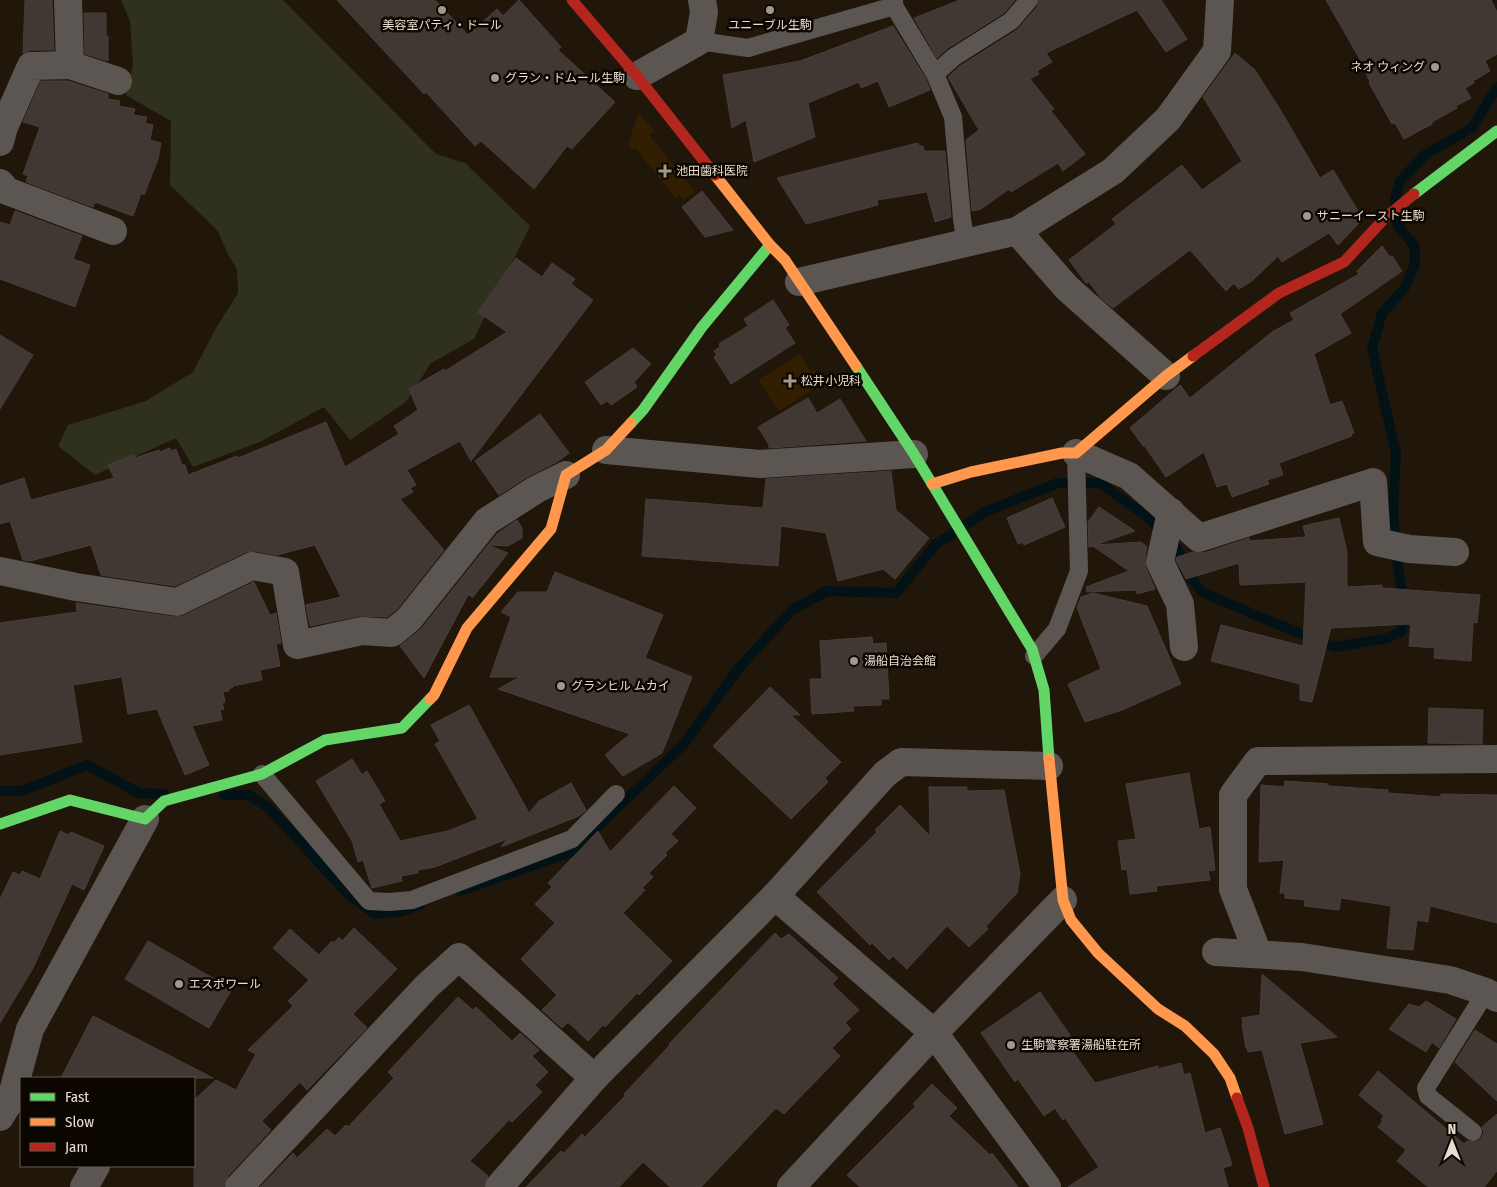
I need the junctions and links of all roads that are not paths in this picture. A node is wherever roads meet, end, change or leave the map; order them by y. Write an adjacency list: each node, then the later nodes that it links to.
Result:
1 (68, 0): 8 (street)
2 (572, 0): 10 (street)
3 (702, 0): 7 (street)
4 (1029, 0): 9 (lane)
5 (1220, 0): 16 (street)
6 (894, 3): 7 (lane); 9 (lane)
7 (699, 42): 10 (street)
8 (70, 65): 11 (street); 13 (street)
9 (935, 74): 17 (lane)
10 (637, 76): 18 (street)
11 (118, 81)
12 (1497, 131): 20 (street)
13 (0, 142)
14 (0, 183): 15 (street)
15 (113, 231)
16 (1017, 231): 17 (street); 20 (street)
17 (966, 244): 19 (street)
18 (770, 245): 19 (street); 21 (street)
19 (799, 282): 23 (street)
20 (1166, 376): 22 (street)
21 (606, 450): 23 (street); 24 (street)
22 (1076, 453): 25 (street); 26 (street); 30 (lane)
23 (914, 454): 25 (street)
24 (566, 475): 28 (street); 33 (street)
25 (932, 484): 30 (street)
26 (1171, 512): 27 (street); 29 (street)
27 (1455, 552)
28 (1, 573)
29 (1184, 647)
30 (1034, 656): 32 (street)
31 (1497, 759): 40 (street)
32 (1049, 766): 37 (street); 38 (street)
33 (262, 774): 34 (lane); 35 (street)
34 (616, 794)
35 (145, 819): 36 (street); 44 (street)
36 (0, 824)
37 (775, 896): 42 (street); 43 (street)
38 (1063, 900): 42 (street); 52 (street)
39 (1216, 952): 40 (street)
40 (1258, 954): 41 (street)
41 (1493, 989): 45 (lane)
42 (934, 1033): 50 (street); 51 (street)
43 (594, 1078): 48 (street); 49 (street)
44 (11, 1107)
45 (1473, 1132)
46 (95, 1167): 47 (street)
47 (84, 1187)
48 (239, 1187)
49 (498, 1187)
50 (790, 1187)
51 (1047, 1187)
52 (1264, 1187)

